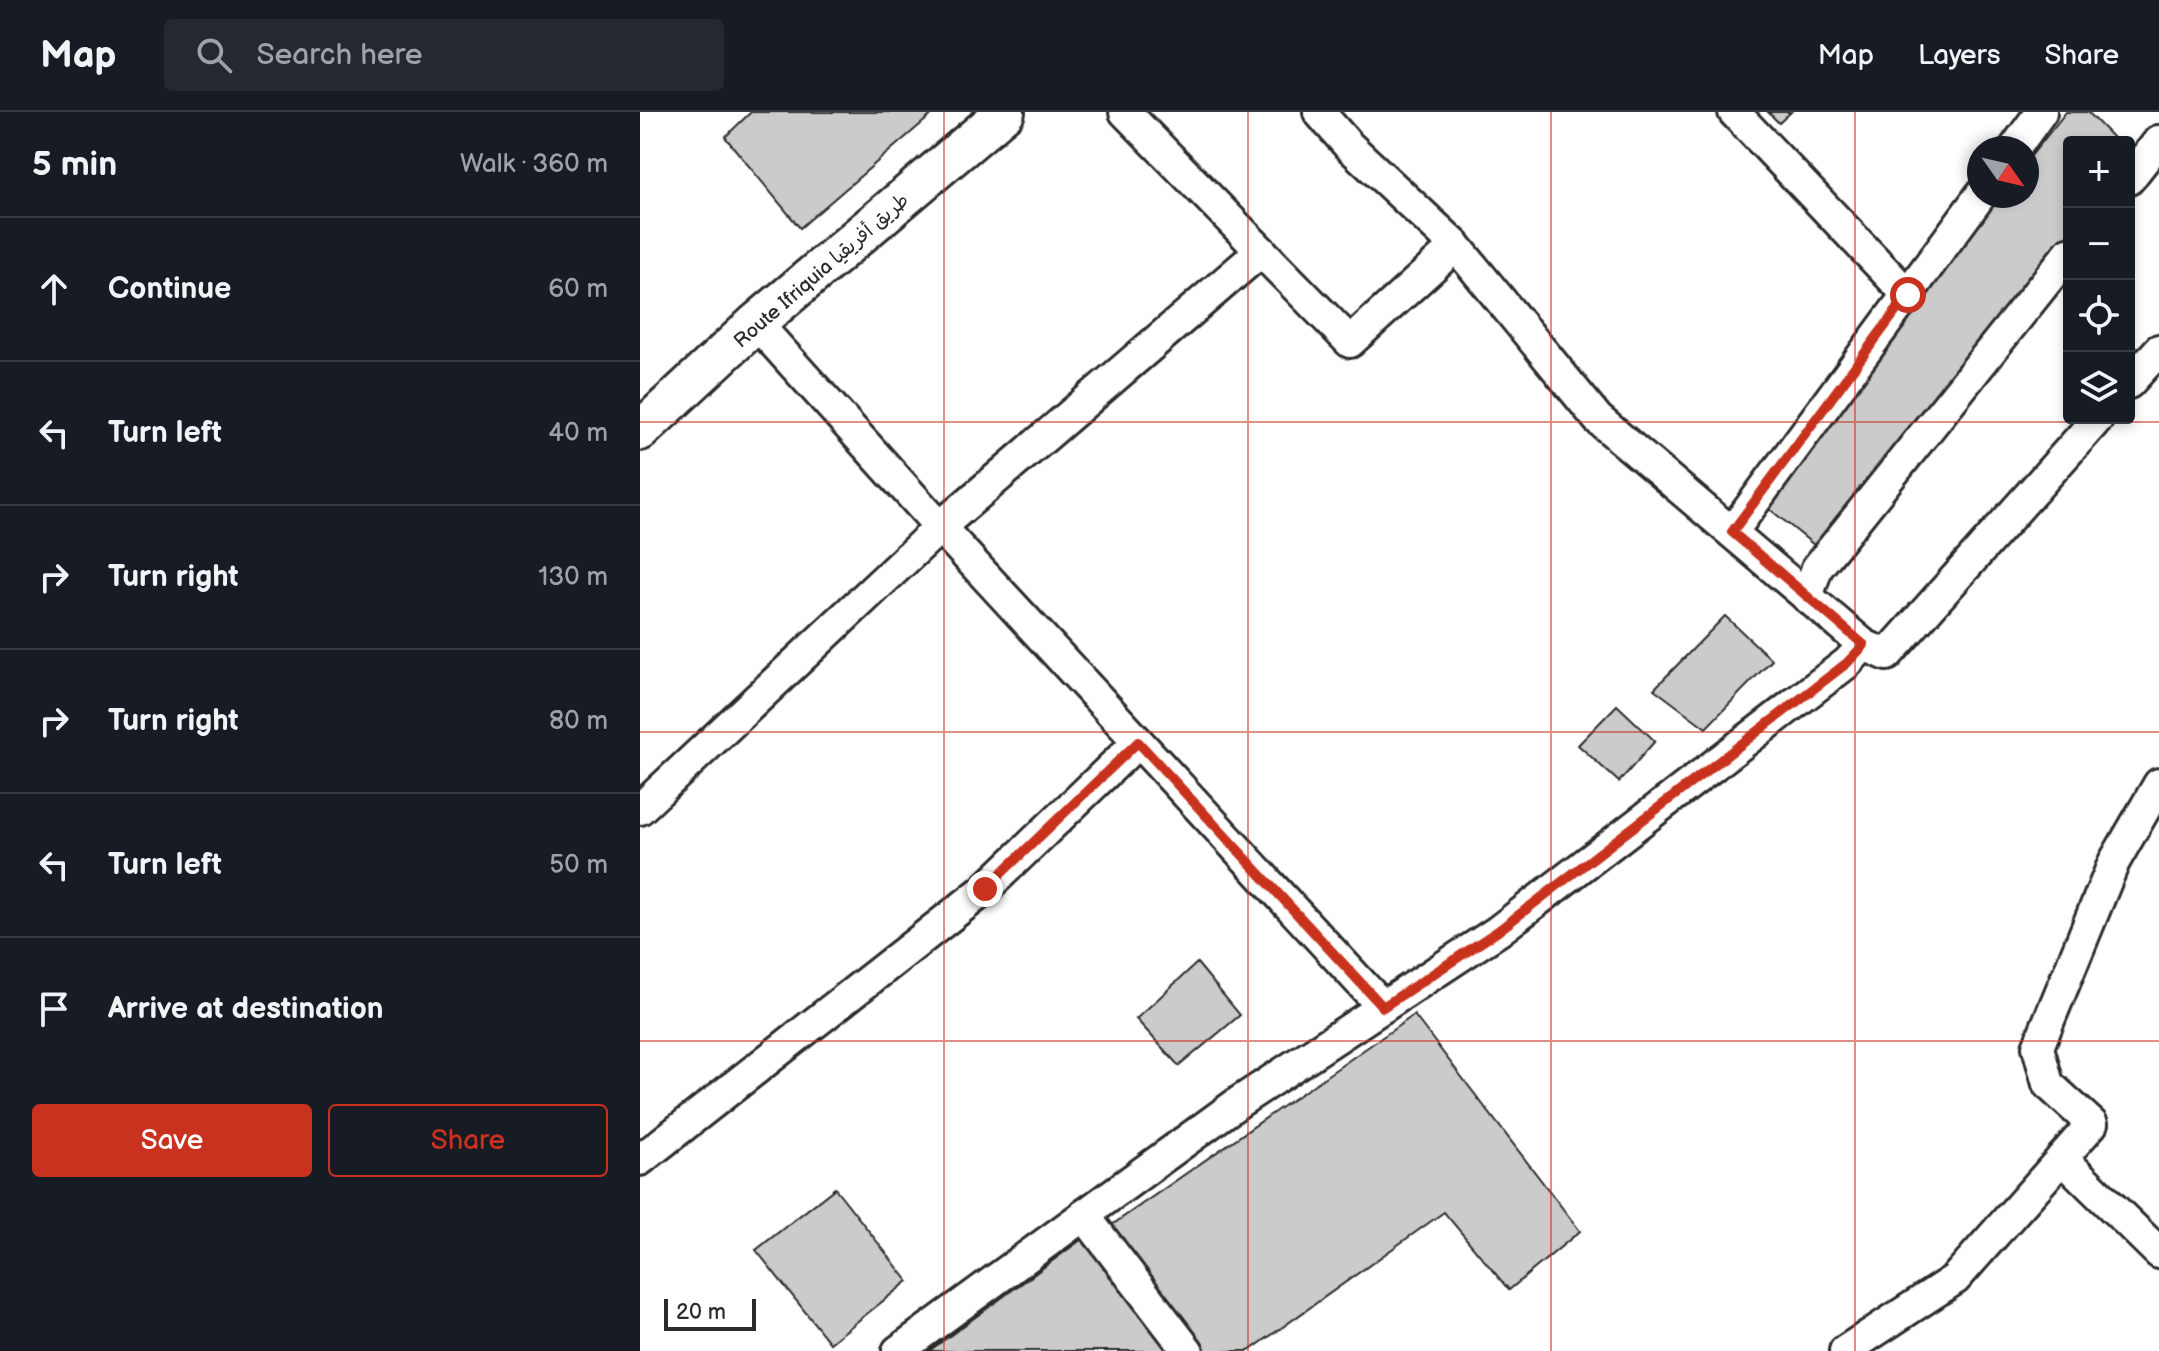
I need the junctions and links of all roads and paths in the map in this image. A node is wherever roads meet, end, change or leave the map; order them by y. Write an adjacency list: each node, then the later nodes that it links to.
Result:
1 (1005, 112): 14 (street, Route Ifriquia طريق أفريقيا)
2 (1125, 112): 11 (street)
3 (1319, 112): 10 (street)
4 (1734, 112): 13 (street)
5 (2041, 112): 6 (street)
6 (2024, 136)
7 (2159, 141): 8 (street)
8 (2135, 171)
9 (1971, 208): 13 (street)
10 (1456, 246): 11 (street); 20 (street)
11 (1261, 251): 19 (street)
12 (2063, 260): 21 (street)
13 (1908, 295): 20 (street)
14 (756, 323): 18 (street, Route Ifriquia طريق أفريقيا); 19 (street)
15 (2159, 350): 16 (street)
16 (2135, 376)
17 (2093, 424): 22 (street)
18 (640, 431)
19 (940, 527): 23 (street); 25 (street)
20 (1732, 532): 21 (street)
21 (1807, 597): 22 (street)
22 (1864, 645): 26 (street)
23 (1138, 742): 26 (street); 28 (street)
24 (2159, 784): 27 (street)
25 (640, 809)
26 (1383, 1007): 29 (street)
27 (2062, 1158): 30 (street); 31 (street)
28 (640, 1160)
29 (1084, 1215): 32 (street); 33 (street)
30 (2159, 1253)
31 (1864, 1346)
32 (898, 1351)
33 (1188, 1351)

